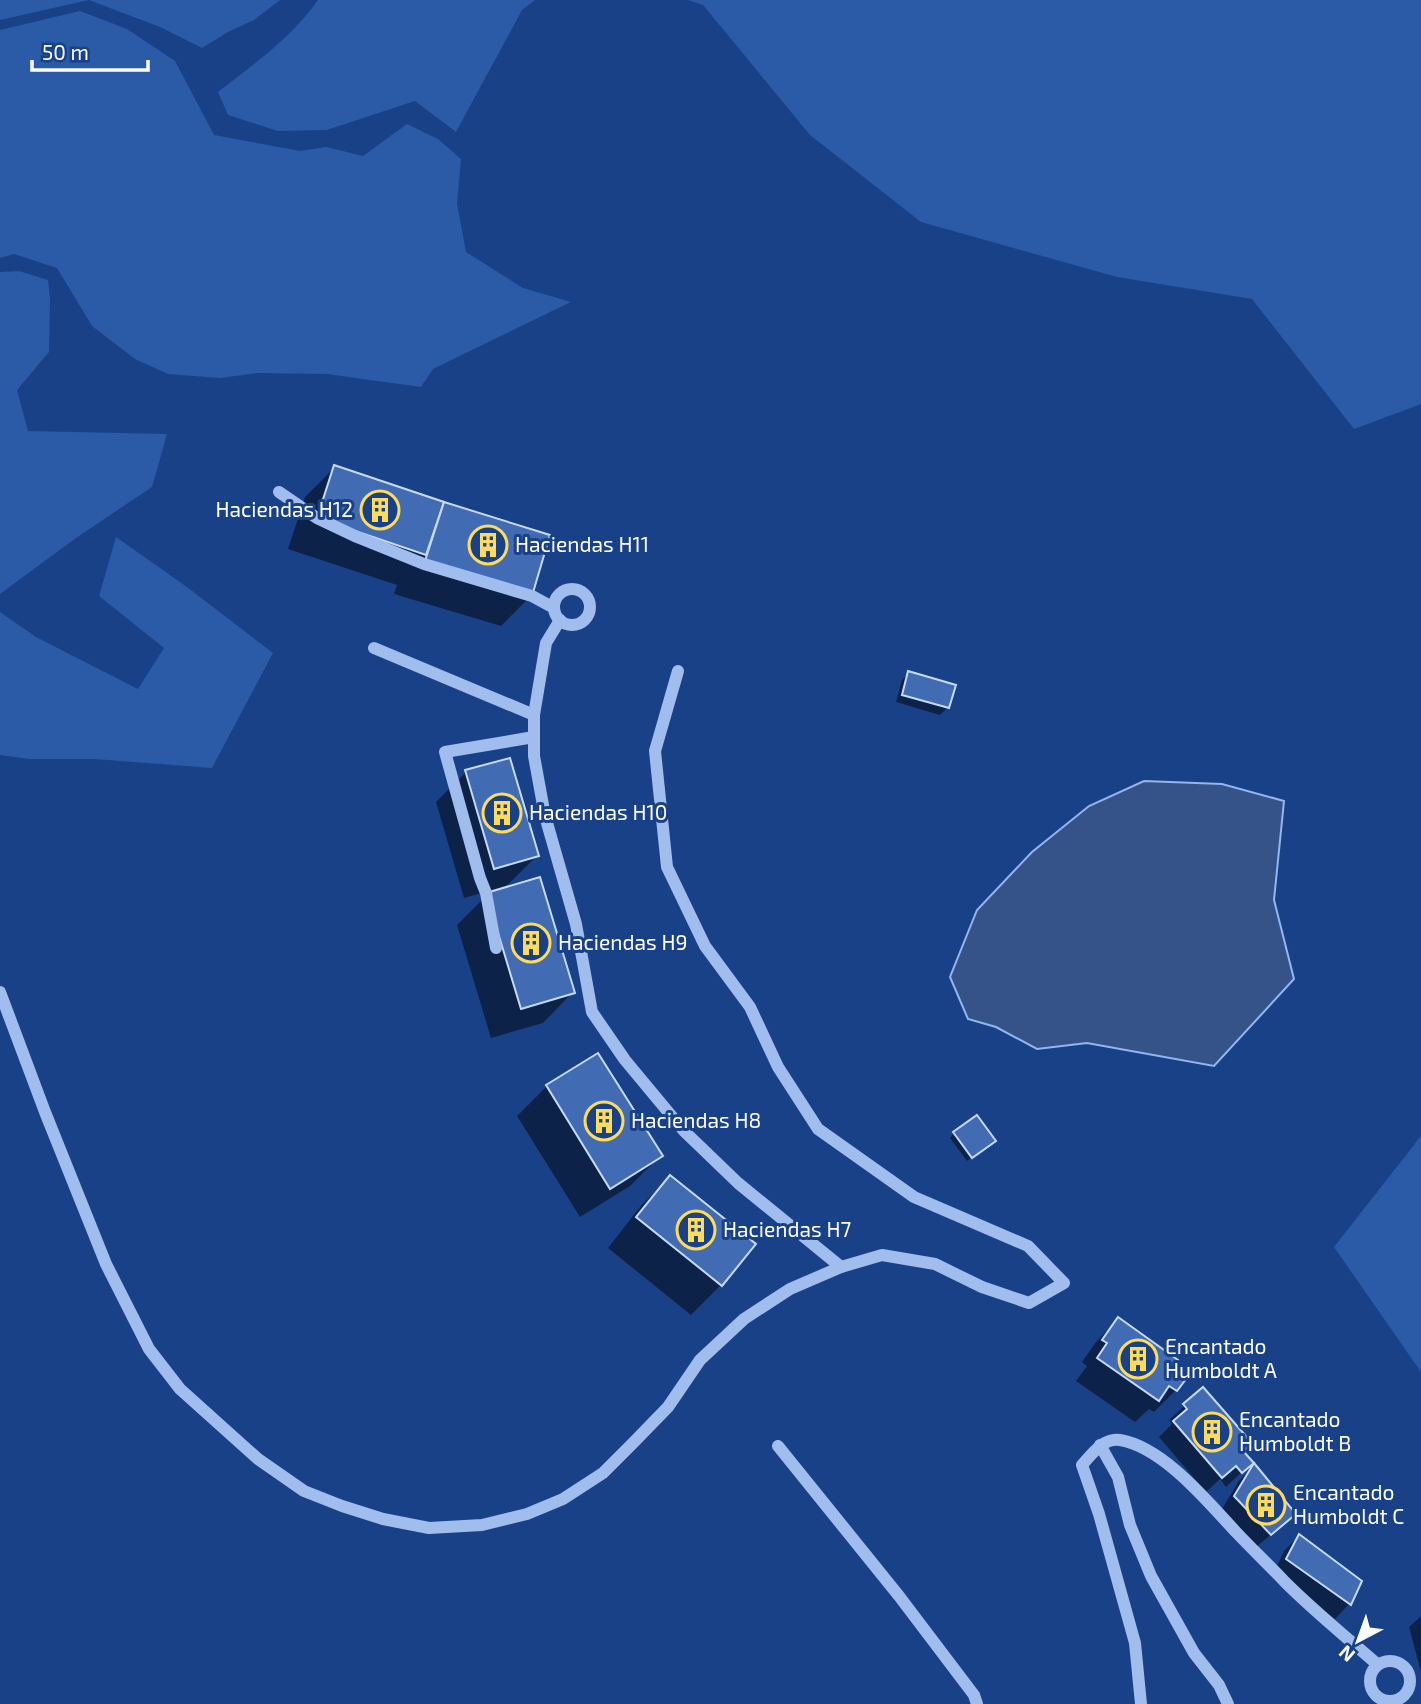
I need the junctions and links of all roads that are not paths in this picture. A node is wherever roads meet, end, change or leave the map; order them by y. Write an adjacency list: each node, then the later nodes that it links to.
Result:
1 (279, 492): 2 (street)
2 (554, 608): 3 (street); 3 (street)
3 (559, 620): 6 (street)
4 (374, 648): 6 (street)
5 (678, 671): 10 (street)
6 (534, 715): 7 (street)
7 (534, 737): 8 (street); 10 (street)
8 (496, 948)
9 (0, 992): 10 (street)
10 (841, 1267)
11 (1100, 1445): 13 (street); 16 (street); 17 (street)
12 (778, 1446): 15 (street)
13 (1377, 1664): 14 (street); 14 (street)
14 (1396, 1702)
15 (977, 1704)
16 (1141, 1704)
17 (1228, 1704)

